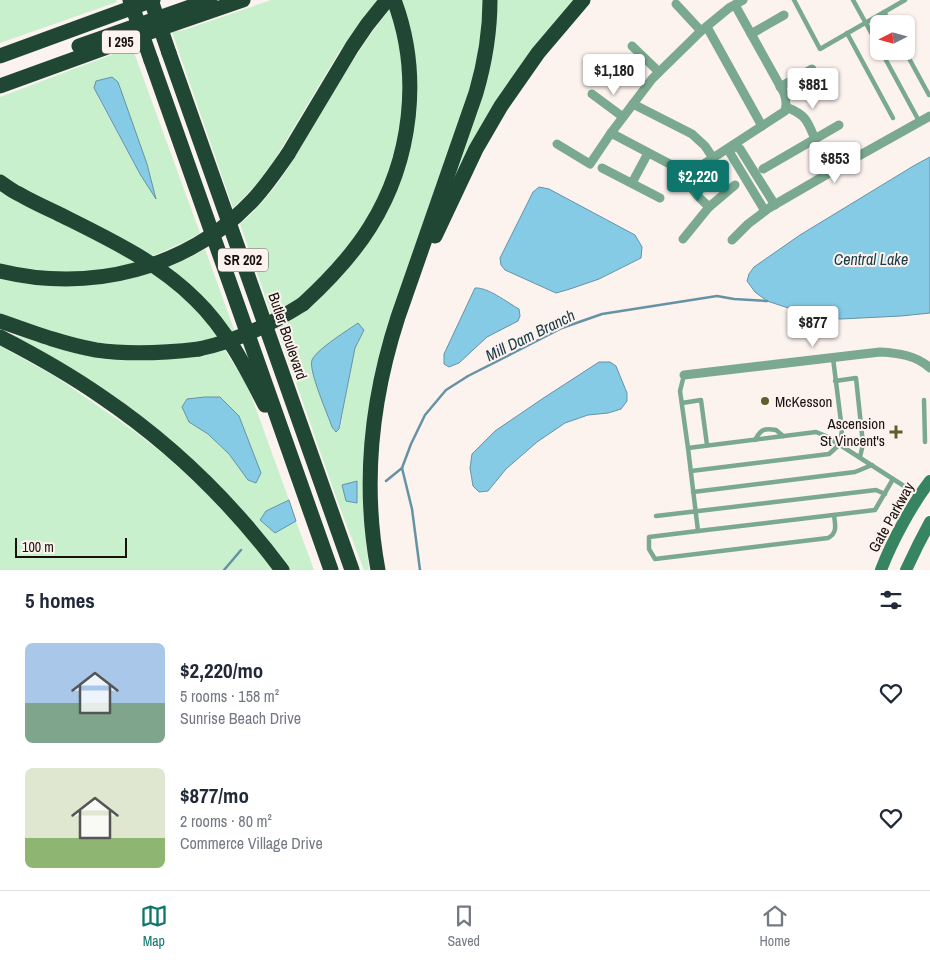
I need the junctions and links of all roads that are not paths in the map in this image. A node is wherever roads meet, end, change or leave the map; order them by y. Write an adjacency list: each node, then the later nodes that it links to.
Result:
1 (130, 0): 77 (highway, SR 202, bridge)
2 (152, 0): 23 (highway, I 295); 94 (highway, Butler Boulevard / SR 202, bridge)
3 (210, 0): 28 (highway, I 295)
4 (243, 0): 30 (highway, I 295)
5 (387, 0): 62 (highway, bridge)
6 (490, 0): 63 (highway)
7 (583, 0): 63 (highway)
8 (794, 0): 20 (lane)
9 (853, 0): 17 (lane)
10 (905, 0): 14 (lane)
11 (739, 2): 18 (street); 21 (street)
12 (676, 4): 18 (street)
13 (397, 6): 64 (highway, bridge)
14 (884, 12): 16 (lane); 17 (lane)
15 (784, 14): 21 (street)
16 (886, 15)
17 (866, 23): 19 (lane); 20 (lane)
18 (704, 29): 27 (street); 41 (street)
19 (870, 30)
20 (847, 33): 38 (lane)
21 (751, 34): 31 (street)
22 (632, 46): 27 (street)
23 (0, 56)
24 (886, 60): 39 (lane)
25 (910, 60): 33 (lane)
26 (812, 69): 31 (street)
27 (659, 72): 35 (street)
28 (0, 75)
29 (817, 84): 34 (lane)
30 (0, 86)
31 (780, 87): 34 (street)
32 (592, 94): 37 (street)
33 (929, 95)
34 (786, 103): 41 (street); 43 (street)
35 (633, 104): 37 (street); 47 (street)
36 (930, 116): 39 (street)
37 (623, 117): 42 (street)
38 (894, 118)
39 (919, 122): 57 (street)
40 (839, 125): 43 (street)
41 (762, 126): 45 (street)
42 (611, 133): 44 (street); 46 (street)
43 (815, 139): 49 (street)
44 (557, 144)
45 (733, 145): 47 (street); 52 (street); 55 (street)
46 (648, 153): 50 (street); 53 (street)
47 (713, 158): 50 (street)
48 (602, 168): 53 (street)
49 (763, 168)
50 (689, 171): 58 (street)
51 (0, 182): 77 (highway)
52 (760, 182): 55 (lane); 57 (street)
53 (632, 183): 56 (street)
54 (735, 185): 58 (street)
55 (751, 187): 59 (street)
56 (660, 198)
57 (775, 205): 59 (street)
58 (709, 207): 60 (street)
59 (765, 211): 61 (street)
60 (683, 239)
61 (732, 240)
62 (0, 271)
63 (398, 317): 95 (highway)
64 (0, 321)
65 (0, 337): 92 (highway)
66 (833, 358): 67 (street); 68 (street); 69 (lane)
67 (930, 368)
68 (684, 376): 71 (lane)
69 (836, 381): 75 (lane); 79 (lane)
70 (924, 400): 74 (lane)
71 (682, 402): 76 (lane); 78 (lane)
72 (783, 436): 73 (lane); 73 (lane); 75 (lane)
73 (755, 440): 76 (lane)
74 (926, 442)
75 (840, 444): 79 (lane); 81 (lane)
76 (707, 445): 78 (lane)
77 (288, 447): 93 (highway, SR 202)
78 (688, 448): 81 (lane)
79 (860, 457): 80 (lane)
80 (872, 465): 82 (lane); 84 (lane)
81 (691, 471): 84 (lane)
82 (893, 479): 85 (lane); 86 (lane)
83 (930, 481): 86 (main road, Gate Parkway)
84 (693, 492): 87 (lane)
85 (884, 494): 87 (lane); 88 (lane)
86 (919, 495): 96 (main road, Gate Parkway)
87 (696, 511): 89 (lane); 91 (lane)
88 (834, 515): 91 (lane); 91 (lane)
89 (656, 516)
90 (930, 522): 97 (main road)
91 (698, 531)
92 (282, 570)
93 (331, 570)
94 (352, 570)
95 (378, 570)
96 (881, 570)
97 (906, 570)

